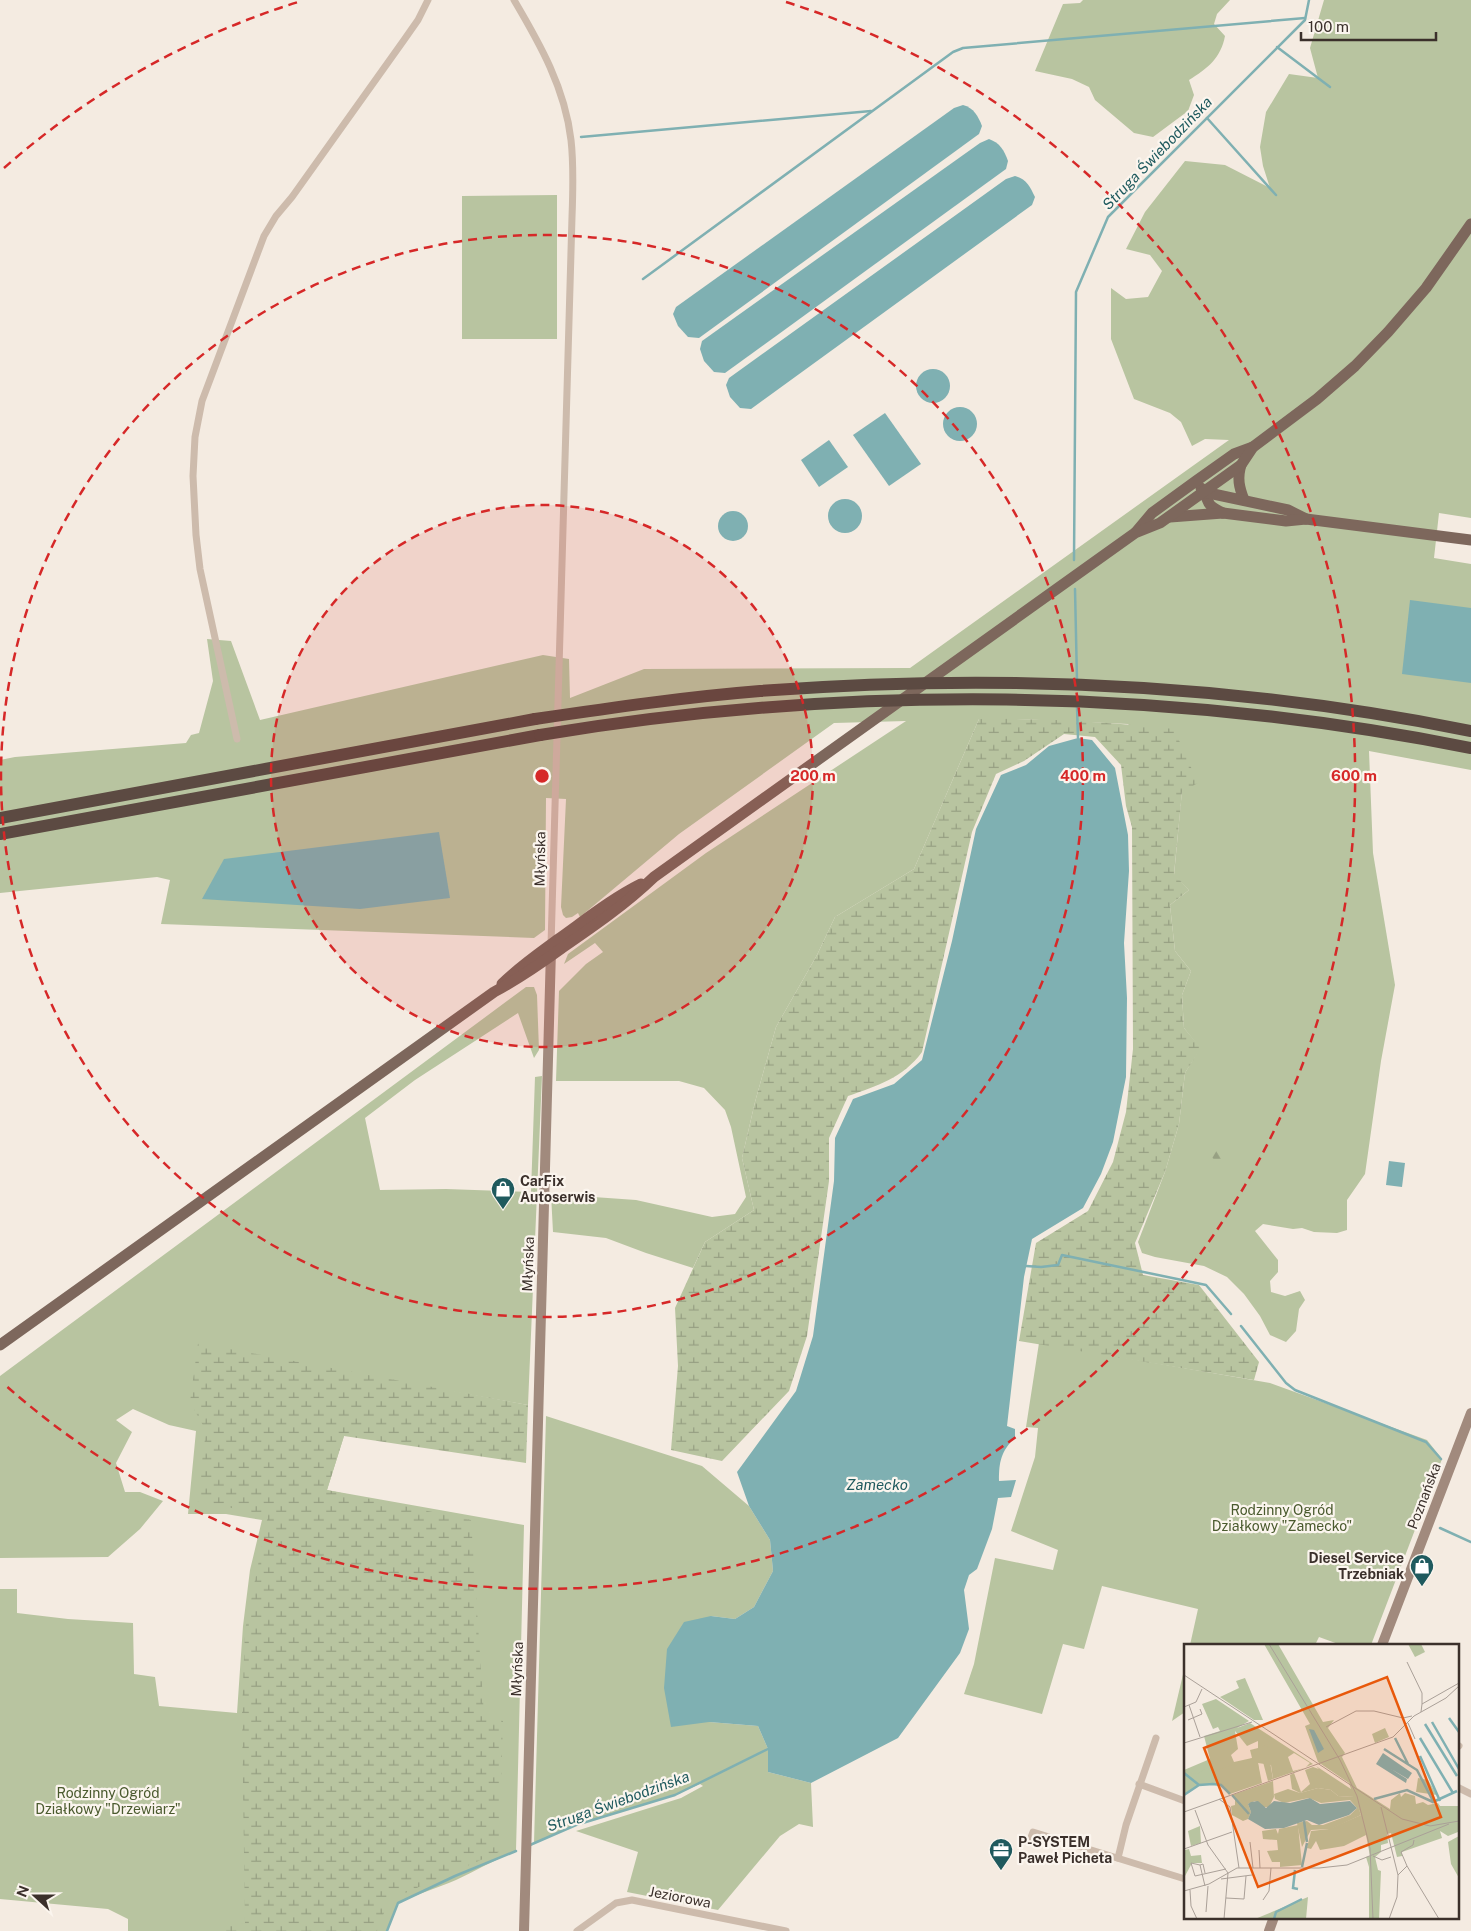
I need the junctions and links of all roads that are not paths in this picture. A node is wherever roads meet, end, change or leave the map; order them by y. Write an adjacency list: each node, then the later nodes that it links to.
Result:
1 (428, 0): 15 (street)
2 (514, 0): 19 (street, Młyńska)
3 (1471, 224): 4 (main road)
4 (1254, 447): 5 (main road); 6 (main road)
5 (1241, 464): 7 (main road); 8 (main road)
6 (1196, 481): 7 (main road); 12 (main road)
7 (1204, 492): 8 (main road); 9 (main road); 10 (main road)
8 (1244, 500): 11 (main road)
9 (1224, 513): 10 (main road); 11 (main road)
10 (1169, 517): 12 (main road)
11 (1306, 519): 13 (main road)
12 (1135, 533): 19 (main road)
13 (1471, 540)
14 (1471, 731): 17 (highway, bridge)
15 (237, 739)
16 (1471, 748): 18 (highway, bridge)
17 (0, 818)
18 (0, 834)
19 (551, 951): 20 (main road); 32 (street, Młyńska)
20 (0, 1345)
21 (1471, 1413): 22 (street, Poznańska)
22 (1382, 1644)
23 (1156, 1738): 24 (street)
24 (1140, 1784): 27 (street); 29 (street)
25 (1458, 1788): 26 (street)
26 (1471, 1794)
27 (1184, 1801)
28 (1030, 1840): 29 (street)
29 (1118, 1858): 30 (street)
30 (1184, 1879)
31 (1274, 1918): 35 (street)
32 (524, 1931)
33 (577, 1931): 34 (street, Jeziorowa)
34 (786, 1931)
35 (1269, 1931)

